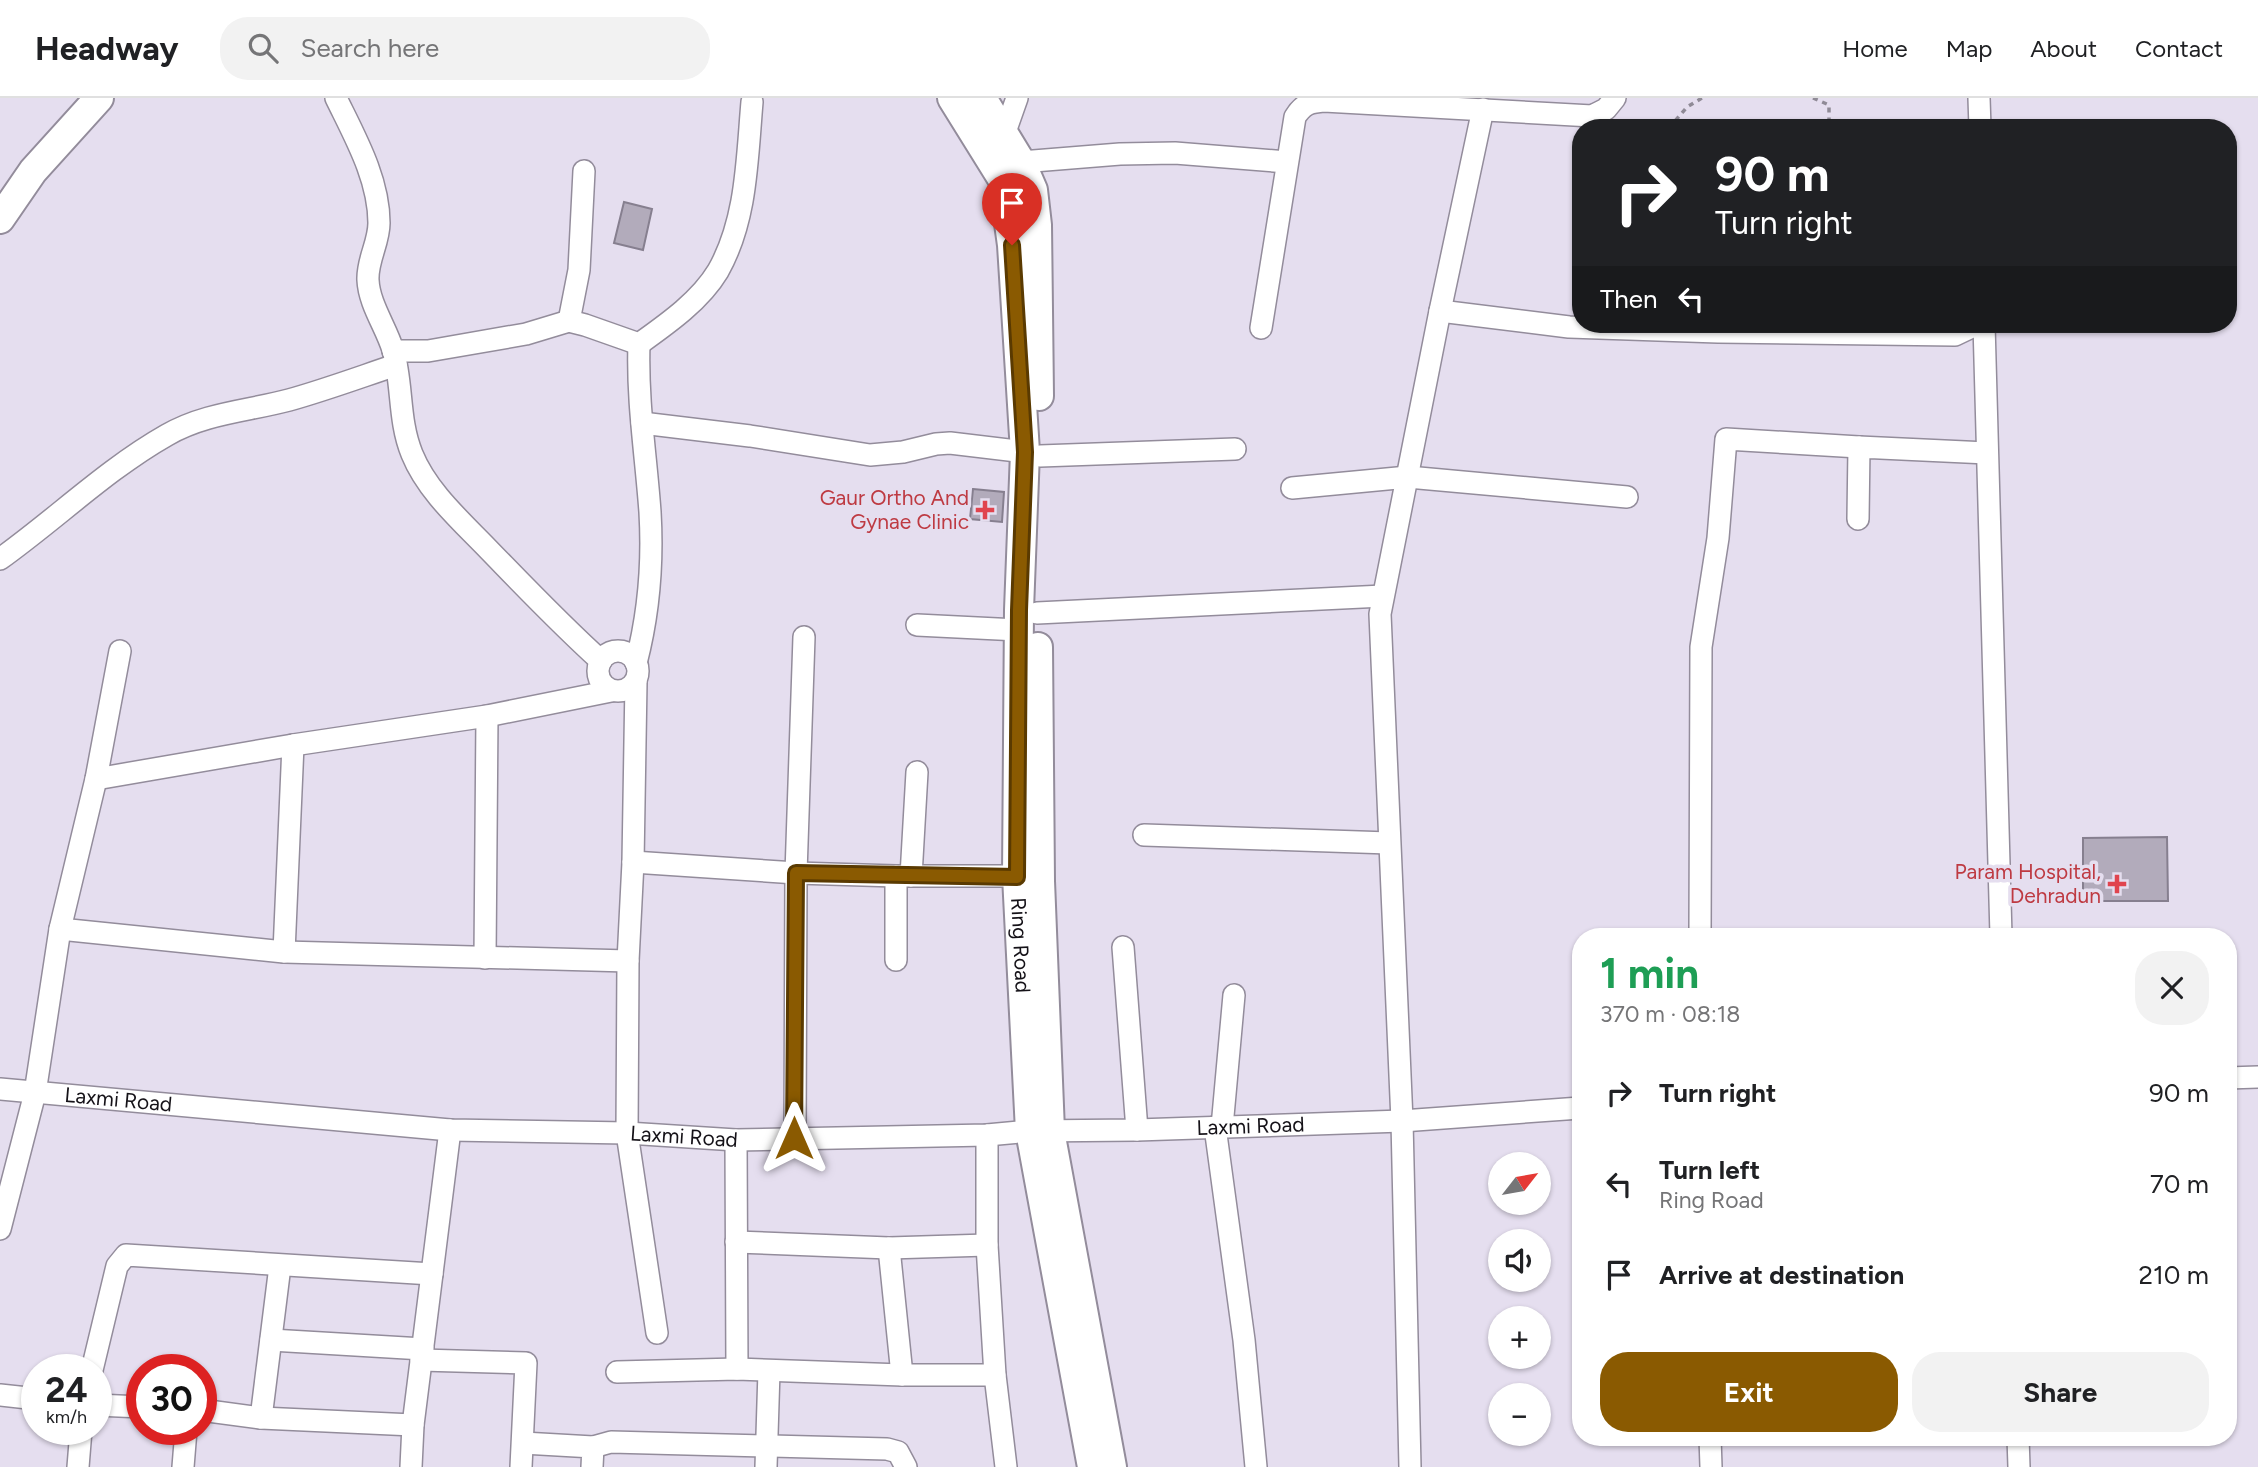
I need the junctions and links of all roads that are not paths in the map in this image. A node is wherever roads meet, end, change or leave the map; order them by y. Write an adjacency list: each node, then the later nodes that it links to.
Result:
1 (99, 98): 15 (street)
2 (337, 98): 24 (street)
3 (952, 98): 29 (street, Ring Road)
4 (982, 98): 11 (street, Ring Road)
5 (1017, 98): 11 (street)
6 (1615, 98): 9 (street)
7 (1979, 98): 10 (street)
8 (752, 102): 23 (street)
9 (1483, 109): 13 (street); 16 (street)
10 (1980, 119)
11 (1004, 135): 12 (street, Ring Road)
12 (1021, 162): 13 (street); 29 (street, Ring Road)
13 (1287, 162): 19 (street)
14 (584, 171): 17 (street)
15 (0, 219)
16 (1440, 311): 18 (street); 30 (street)
17 (569, 321): 23 (street); 24 (street)
18 (1572, 327)
19 (1261, 328)
20 (1797, 333): 21 (street)
21 (1959, 333)
22 (1984, 333): 28 (street)
23 (639, 344): 25 (street)
24 (394, 358): 34 (street); 40 (street)
25 (642, 423): 29 (street); 41 (street)
26 (1859, 447): 28 (street); 33 (street); 53 (street)
27 (1235, 449): 29 (street)
28 (1987, 453): 54 (street)
29 (1032, 454): 36 (street, Ring Road)
30 (1408, 477): 31 (street); 32 (street); 35 (street)
31 (1292, 488)
32 (1627, 497)
33 (1858, 519)
34 (0, 559)
35 (1383, 596): 36 (street); 48 (street)
36 (1028, 621): 37 (street); 52 (street, Ring Road); 71 (street, Ring Road)
37 (917, 625)
38 (804, 637): 50 (street)
39 (120, 650): 46 (street)
40 (600, 662): 41 (street); 42 (street)
41 (636, 672): 42 (street); 49 (street)
42 (611, 691): 43 (street)
43 (487, 716): 44 (street); 58 (street)
44 (293, 745): 46 (street); 57 (street)
45 (918, 772): 51 (street)
46 (96, 779): 55 (street)
47 (1144, 835): 48 (street)
48 (1389, 843): 67 (street)
49 (633, 862): 50 (street); 60 (street)
50 (796, 873): 51 (street); 74 (street)
51 (903, 876): 52 (street); 59 (street)
52 (1017, 877): 71 (street, Ring Road)
53 (1700, 928)
54 (2001, 928)
55 (60, 929): 57 (street); 65 (street)
56 (1123, 947): 70 (street)
57 (284, 952): 58 (street)
58 (485, 958): 60 (street)
59 (896, 960)
60 (628, 961): 72 (street)
61 (1234, 995): 68 (street)
62 (2258, 1077): 63 (street)
63 (2237, 1078)
64 (0, 1089): 65 (street, Laxmi Road)
65 (35, 1093): 69 (street, Laxmi Road); 76 (street)
66 (1572, 1109): 67 (street, Laxmi Road)
67 (1402, 1121): 68 (street, Laxmi Road); 114 (street)
68 (1218, 1127): 70 (street, Laxmi Road); 113 (street)
69 (450, 1130): 72 (street, Laxmi Road); 82 (street)
70 (1137, 1130): 71 (street, Laxmi Road)
71 (1040, 1131): 73 (street, Laxmi Road); 111 (street, Ring Road); 112 (street, Ring Road)
72 (626, 1133): 75 (street, Laxmi Road); 83 (street)
73 (987, 1135): 74 (street, Laxmi Road); 79 (street)
74 (794, 1138): 75 (street, Laxmi Road)
75 (736, 1140): 78 (street)
76 (4, 1200): 77 (street)
77 (0, 1229)
78 (736, 1242): 80 (street); 87 (street)
79 (987, 1245): 80 (street); 91 (street)
80 (889, 1248): 90 (street)
81 (280, 1266): 82 (street); 84 (street); 85 (street)
82 (432, 1274): 86 (street)
83 (657, 1334)
84 (271, 1340): 86 (street); 95 (street)
85 (96, 1354)
86 (422, 1355): 96 (street); 97 (street)
87 (737, 1369): 88 (street); 89 (street)
88 (769, 1371): 90 (street); 100 (street)
89 (617, 1372)
90 (902, 1375): 91 (street)
91 (995, 1375): 110 (street)
92 (0, 1395): 93 (street)
93 (21, 1397)
94 (217, 1412): 95 (street)
95 (261, 1418): 96 (street)
96 (414, 1425): 106 (street)
97 (523, 1443): 103 (street); 107 (street)
98 (80, 1445): 104 (street)
99 (185, 1445): 105 (street)
100 (765, 1445): 103 (street); 108 (street); 109 (street)
101 (1710, 1446): 115 (street)
102 (2018, 1446): 116 (street)
103 (593, 1457)
104 (78, 1467)
105 (183, 1467)
106 (411, 1467)
107 (522, 1467)
108 (766, 1467)
109 (906, 1467)
110 (1006, 1467)
111 (1092, 1467)
112 (1112, 1467)
113 (1256, 1467)
114 (1410, 1467)
115 (1711, 1467)
116 (2019, 1467)

